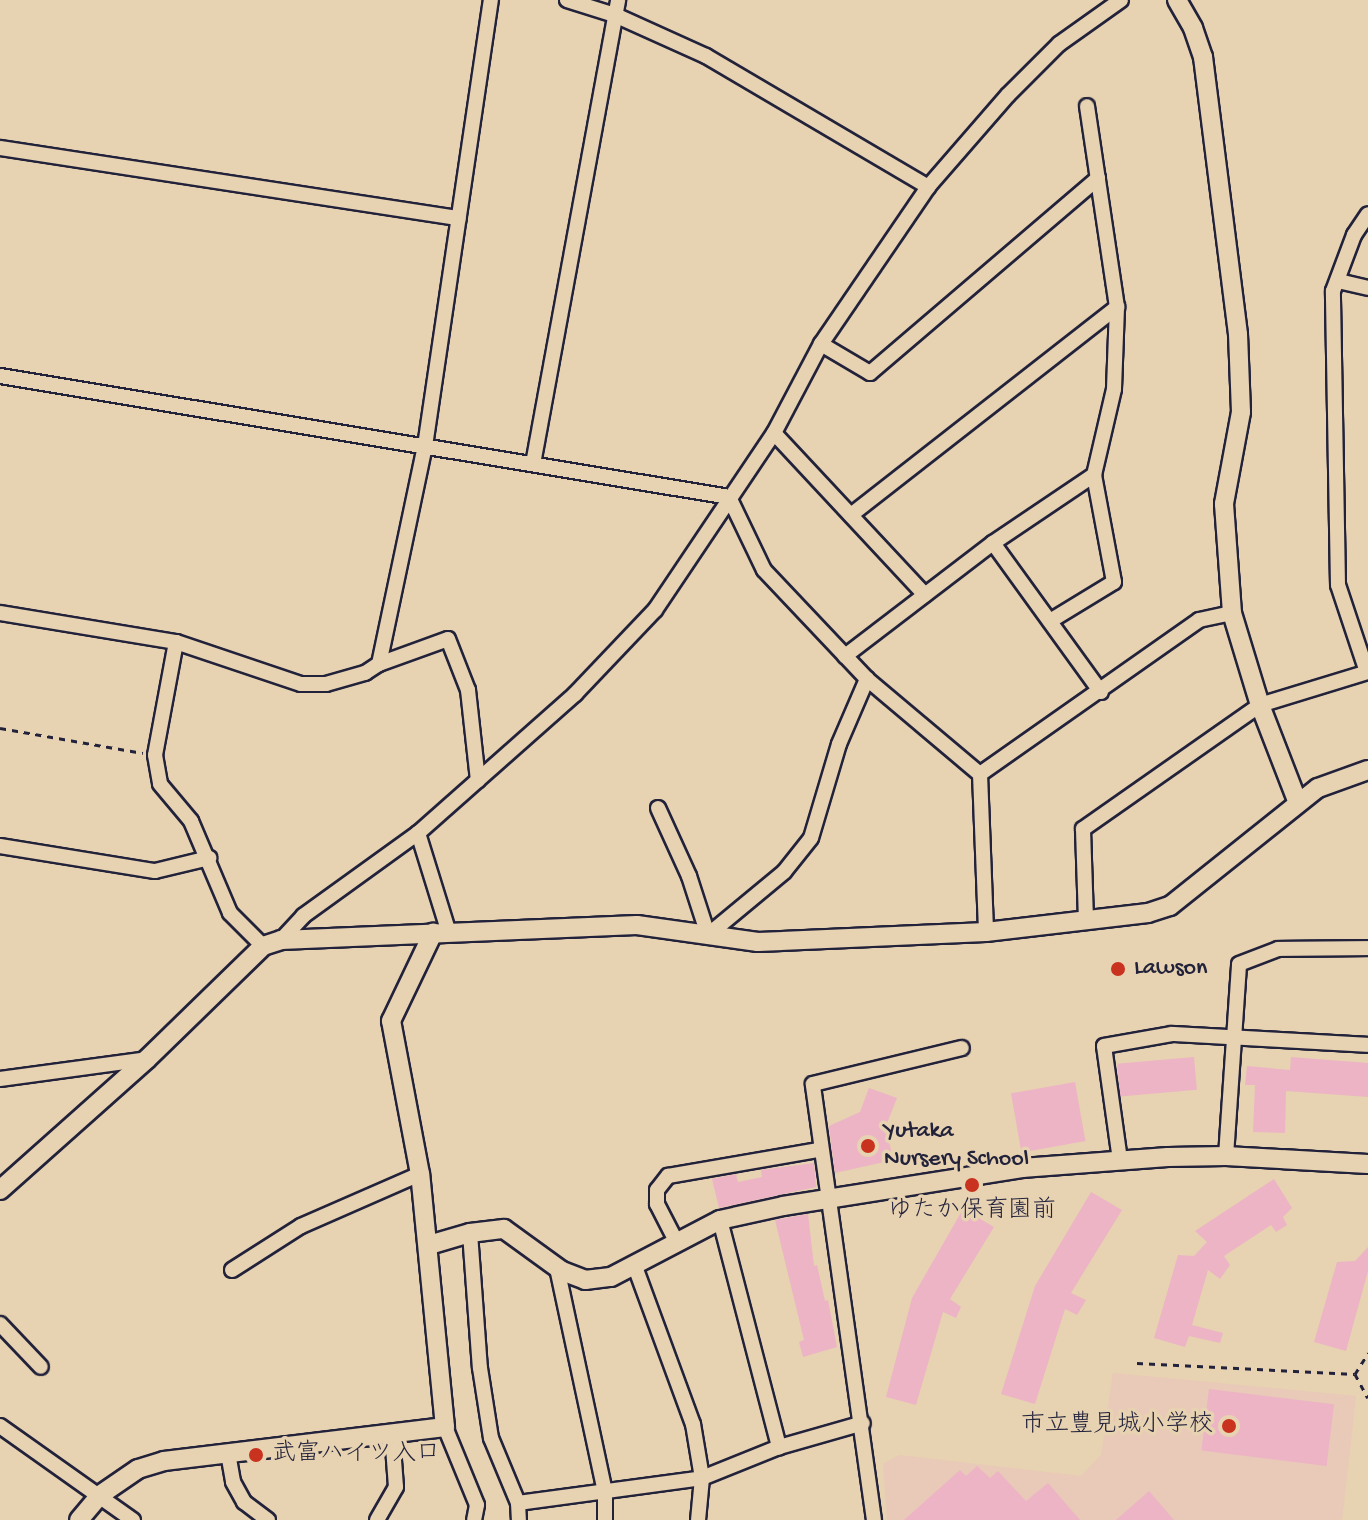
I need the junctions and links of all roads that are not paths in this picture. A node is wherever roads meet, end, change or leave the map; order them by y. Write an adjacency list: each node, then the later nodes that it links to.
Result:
1 (491, 0): 11 (street)
2 (567, 0): 5 (street)
3 (1121, 0): 9 (street)
4 (1177, 0): 26 (street)
5 (616, 8): 9 (street); 19 (street)
6 (1087, 106): 8 (street)
7 (0, 148): 11 (street)
8 (1098, 178): 14 (street); 15 (street)
9 (928, 187): 15 (street)
10 (1368, 214): 12 (street)
11 (459, 218): 18 (street)
12 (1338, 281): 13 (street); 31 (street)
13 (1368, 288)
14 (1117, 307): 20 (street); 22 (street)
15 (821, 344): 17 (street)
16 (0, 376): 18 (street)
17 (774, 433): 21 (street); 22 (street)
18 (425, 446): 19 (street); 30 (street)
19 (533, 464): 21 (street)
20 (1094, 475): 23 (street); 27 (street)
21 (729, 497): 29 (street); 37 (street)
22 (851, 515): 24 (street)
23 (993, 543): 24 (street); 27 (street)
24 (925, 595): 29 (street)
25 (0, 613): 28 (street)
26 (1232, 613): 33 (street); 34 (street)
27 (1050, 621): 33 (street)
28 (176, 642): 30 (street); 42 (street)
29 (845, 656): 32 (street)
30 (379, 664): 37 (street)
31 (1367, 672): 34 (street)
32 (867, 679): 36 (street); 46 (street)
33 (1101, 692): 36 (street)
34 (1260, 705): 38 (street); 43 (street)
35 (1368, 770): 38 (street)
36 (980, 774): 44 (street)
37 (478, 780): 40 (street)
38 (1298, 803): 43 (street)
39 (658, 808): 46 (street)
40 (418, 833): 45 (street); 47 (street)
41 (0, 846): 42 (street)
42 (209, 858): 48 (street)
43 (1086, 920): 44 (street)
44 (986, 932): 46 (street)
45 (441, 933): 46 (street); 47 (street); 59 (street)
46 (708, 935)
47 (281, 940): 48 (street)
48 (263, 946): 53 (street)
49 (1368, 948): 50 (street)
50 (1234, 1037): 51 (street); 56 (street); 57 (street)
51 (1368, 1045)
52 (962, 1048): 55 (street)
53 (147, 1059): 54 (street); 60 (street)
54 (0, 1079)
55 (819, 1150): 61 (street); 64 (street)
56 (1226, 1156): 57 (street); 58 (street)
57 (1120, 1160): 61 (street)
58 (1368, 1164)
59 (420, 1174): 65 (street); 68 (street)
60 (0, 1190)
61 (828, 1200): 62 (street); 71 (street)
62 (720, 1220): 64 (street); 75 (street)
63 (470, 1233): 65 (street); 67 (street); 80 (street)
64 (676, 1241): 66 (street)
65 (429, 1245): 73 (street)
66 (634, 1264): 67 (street); 77 (street)
67 (557, 1268): 78 (street)
68 (232, 1270)
69 (0, 1324): 70 (street)
70 (41, 1367)
71 (863, 1423): 75 (street); 89 (street)
72 (0, 1426): 79 (street)
73 (445, 1427): 74 (street); 85 (street)
74 (392, 1434): 76 (street); 84 (street)
75 (779, 1447): 77 (street)
76 (228, 1453): 79 (street); 83 (street)
77 (702, 1478): 78 (street); 88 (street)
78 (605, 1492): 80 (street); 87 (street)
79 (100, 1495): 81 (street); 82 (street)
80 (518, 1503): 86 (street)
81 (79, 1520)
82 (133, 1520)
83 (268, 1520)
84 (377, 1520)
85 (474, 1520)
86 (519, 1520)
87 (605, 1520)
88 (698, 1520)
89 (874, 1520)

